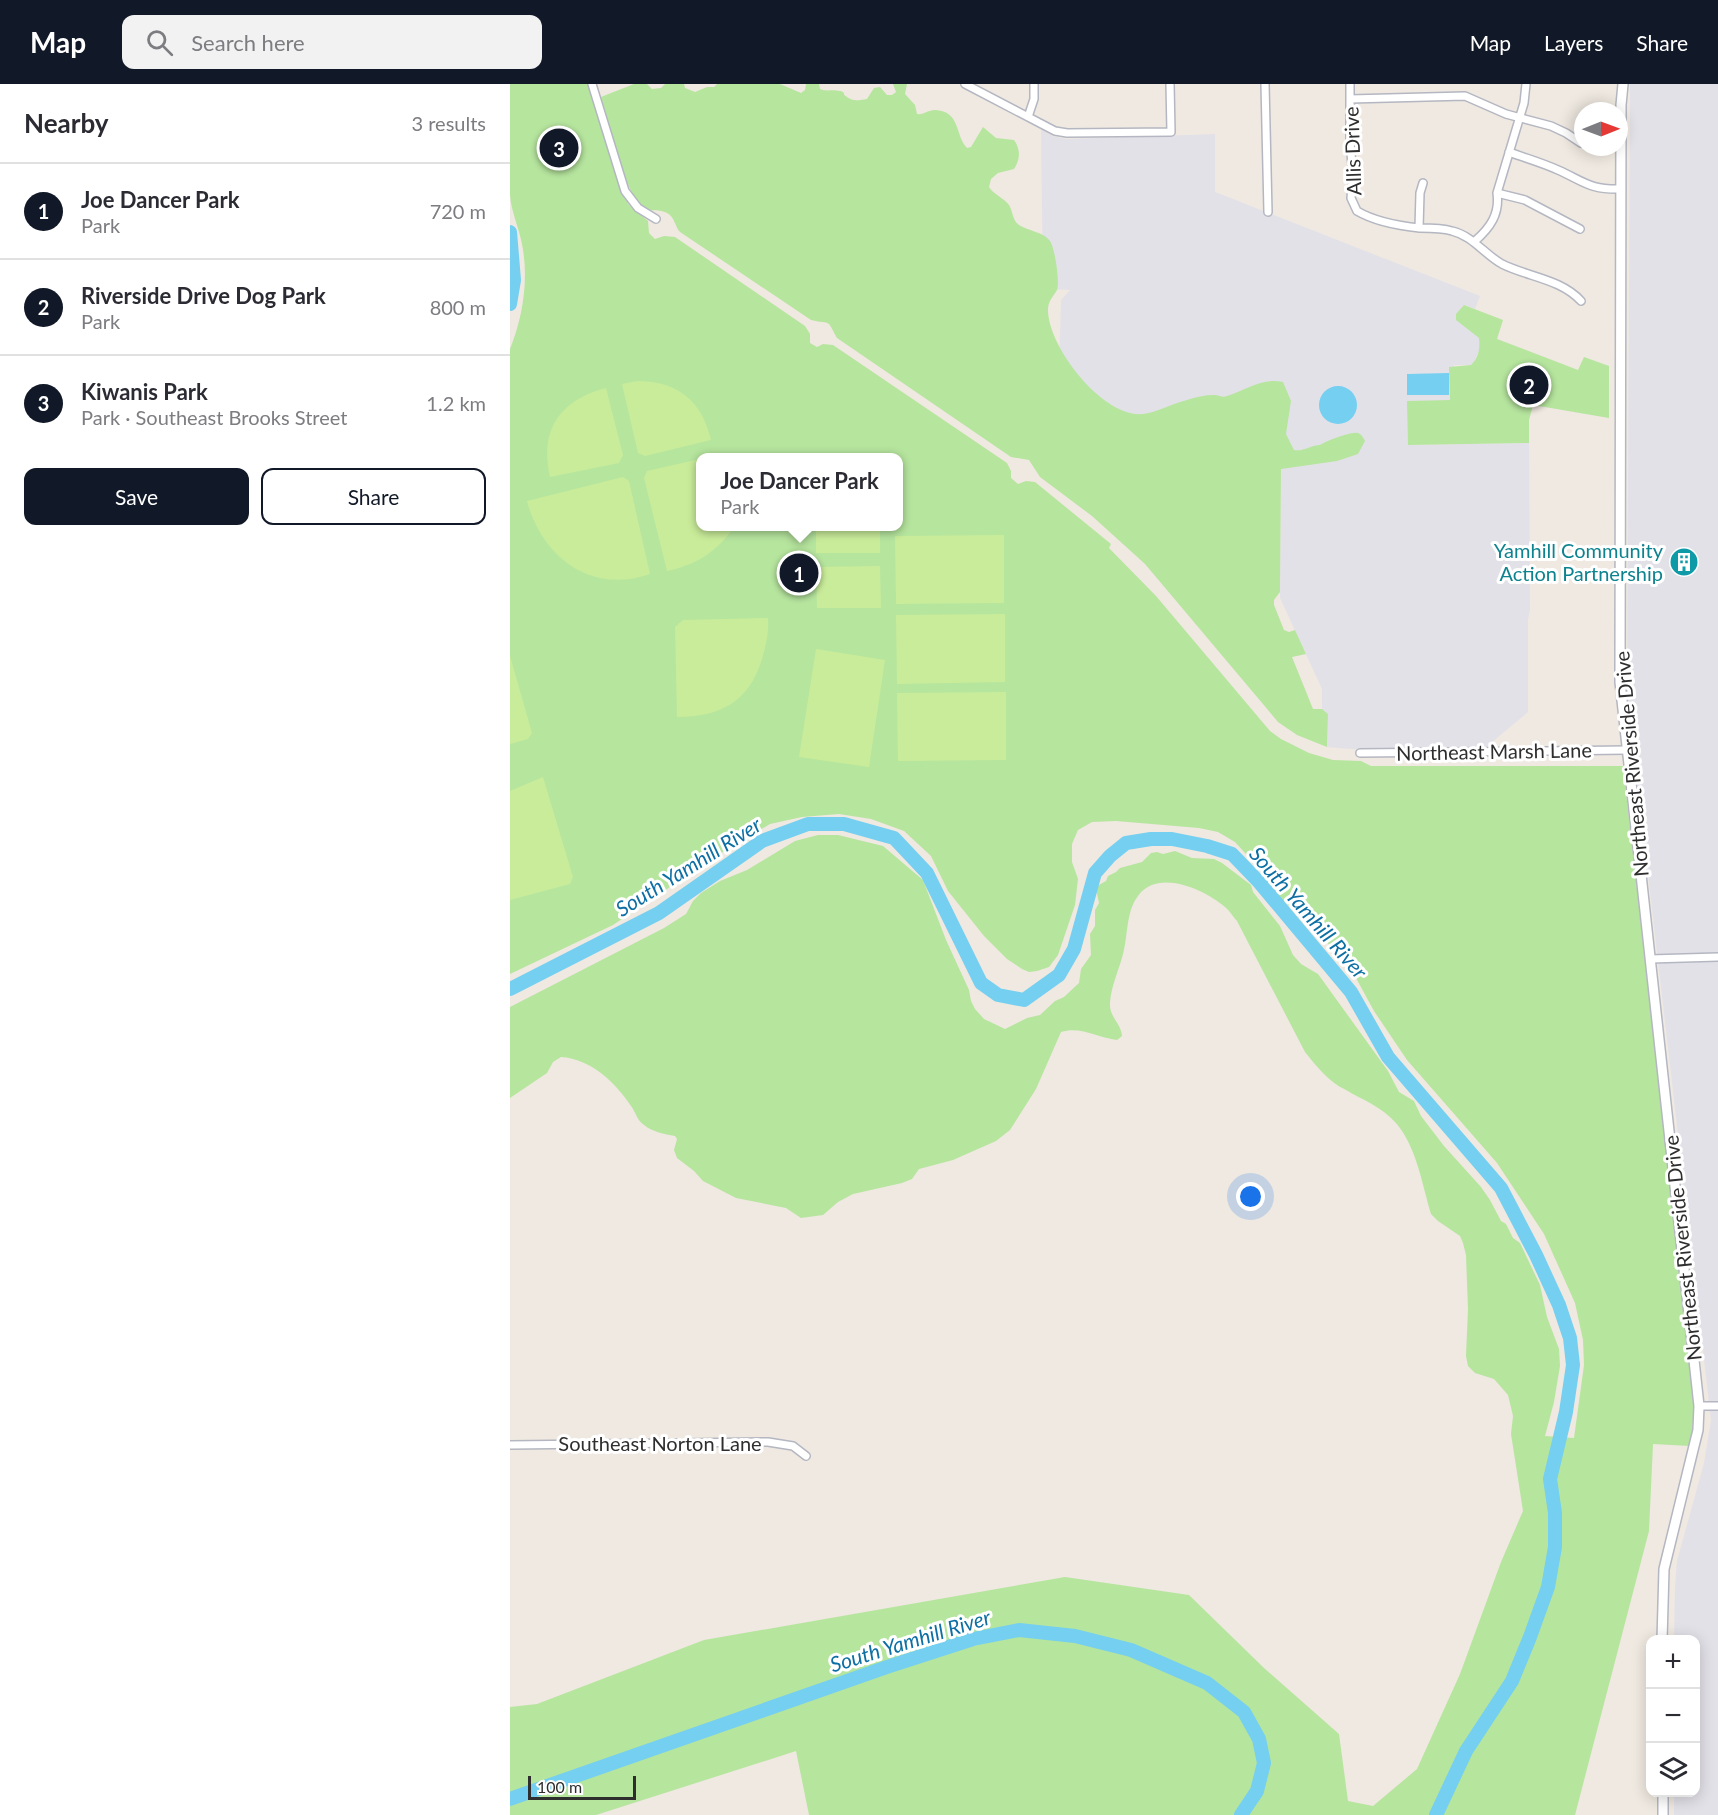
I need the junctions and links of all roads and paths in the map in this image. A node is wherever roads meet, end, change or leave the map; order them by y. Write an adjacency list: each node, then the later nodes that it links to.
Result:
1 (592, 84): 18 (street)
2 (965, 84): 10 (street)
3 (1034, 84): 10 (street)
4 (1170, 84): 10 (street)
5 (1265, 84): 17 (street)
6 (1350, 84): 9 (street, Allis Drive)
7 (1526, 84): 11 (street)
8 (1623, 84): 15 (street, Northeast Riverside Drive)
9 (1350, 99): 11 (street); 19 (street, Allis Drive)
10 (1028, 117)
11 (1520, 118): 12 (street); 13 (street)
12 (1574, 138)
13 (1509, 152): 15 (street); 16 (street)
14 (1423, 183): 19 (street)
15 (1621, 189): 23 (street, Northeast Riverside Drive)
16 (1497, 193): 20 (street); 21 (street)
17 (1268, 212)
18 (656, 219)
19 (1419, 228): 21 (street, Allis Drive)
20 (1580, 229)
21 (1475, 241): 22 (street)
22 (1581, 302)
23 (1627, 750): 24 (street, Northeast Marsh Lane); 26 (street, Northeast Riverside Drive)
24 (1360, 753)
25 (1718, 957): 26 (street)
26 (1650, 959): 27 (street, Northeast Riverside Drive)
27 (1699, 1406): 28 (street); 31 (street, Northeast Riverside Drive)
28 (1718, 1406)
29 (510, 1445): 30 (street, Southeast Norton Lane)
30 (806, 1456)
31 (1662, 1635)
32 (1663, 1797): 33 (street)
33 (1663, 1815)

